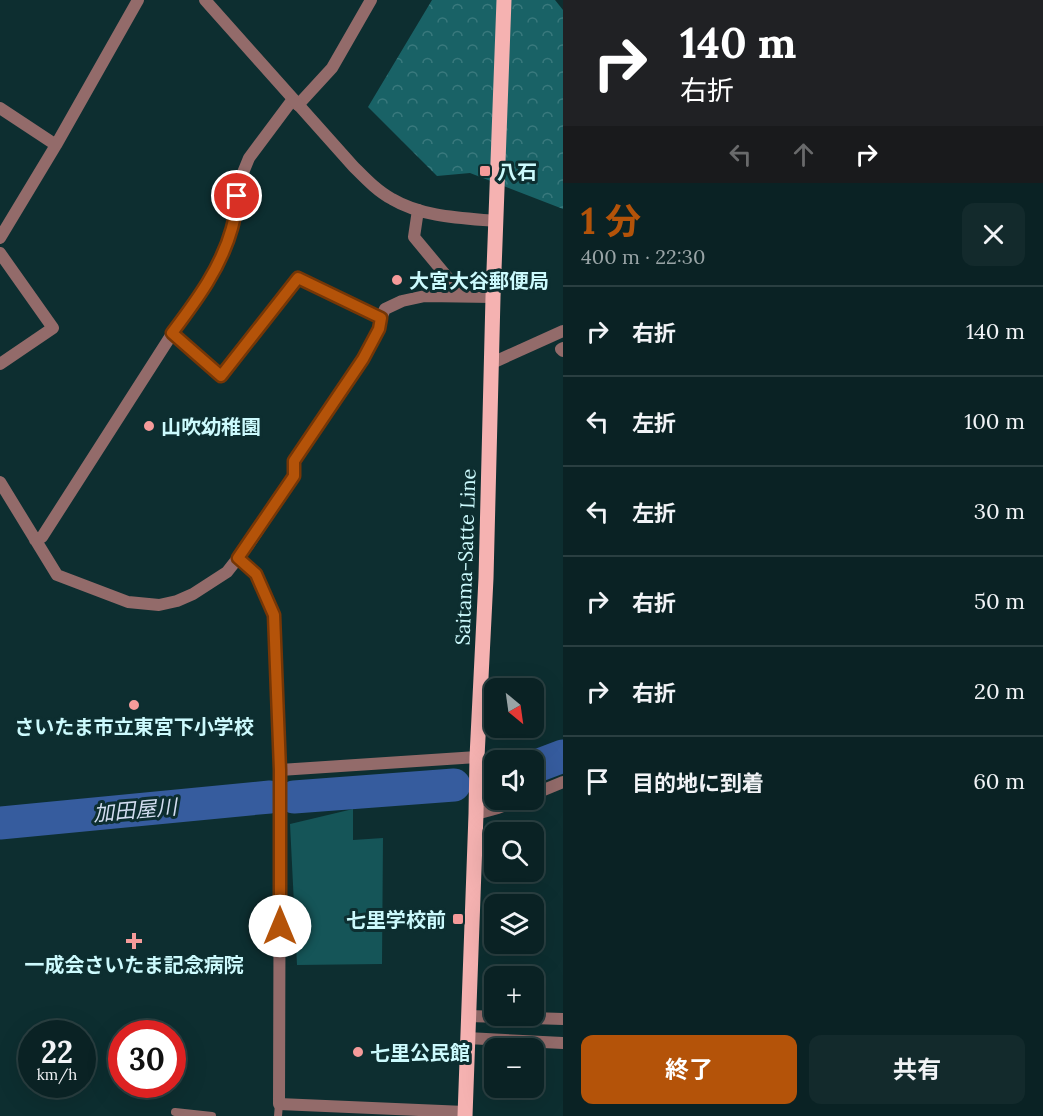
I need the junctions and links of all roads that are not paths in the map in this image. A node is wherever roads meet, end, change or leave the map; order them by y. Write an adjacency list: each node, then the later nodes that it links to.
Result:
1 (138, 0): 7 (street)
2 (205, 0): 5 (street)
3 (371, 0): 5 (street)
4 (504, 0): 9 (main road, Saitama-Satte Line)
5 (296, 102): 8 (street); 16 (street)
6 (0, 108): 7 (street)
7 (56, 145): 10 (street)
8 (418, 210): 9 (street); 12 (street)
9 (496, 221): 13 (main road, Saitama-Satte Line)
10 (0, 238)
11 (0, 253): 18 (street)
12 (463, 297): 13 (street); 14 (street)
13 (494, 297): 17 (main road, Saitama-Satte Line)
14 (381, 318): 16 (street); 21 (street)
15 (563, 331): 17 (street)
16 (172, 333): 20 (street)
17 (492, 363): 22 (main road, Saitama-Satte Line)
18 (0, 364)
19 (0, 482): 20 (street)
20 (35, 540): 21 (street)
21 (238, 558): 23 (street)
22 (477, 757): 23 (street); 27 (main road, Saitama-Satte Line)
23 (280, 770): 32 (street)
24 (563, 782): 25 (street)
25 (544, 790)
26 (491, 810): 27 (street)
27 (476, 814): 28 (main road, Saitama-Satte Line)
28 (468, 1016): 29 (street); 30 (main road, Saitama-Satte Line)
29 (563, 1019)
30 (467, 1038): 31 (street); 34 (main road, Saitama-Satte Line)
31 (563, 1043)
32 (279, 1110): 34 (street)
33 (175, 1112): 35 (lane)
34 (465, 1114)
35 (212, 1116)

